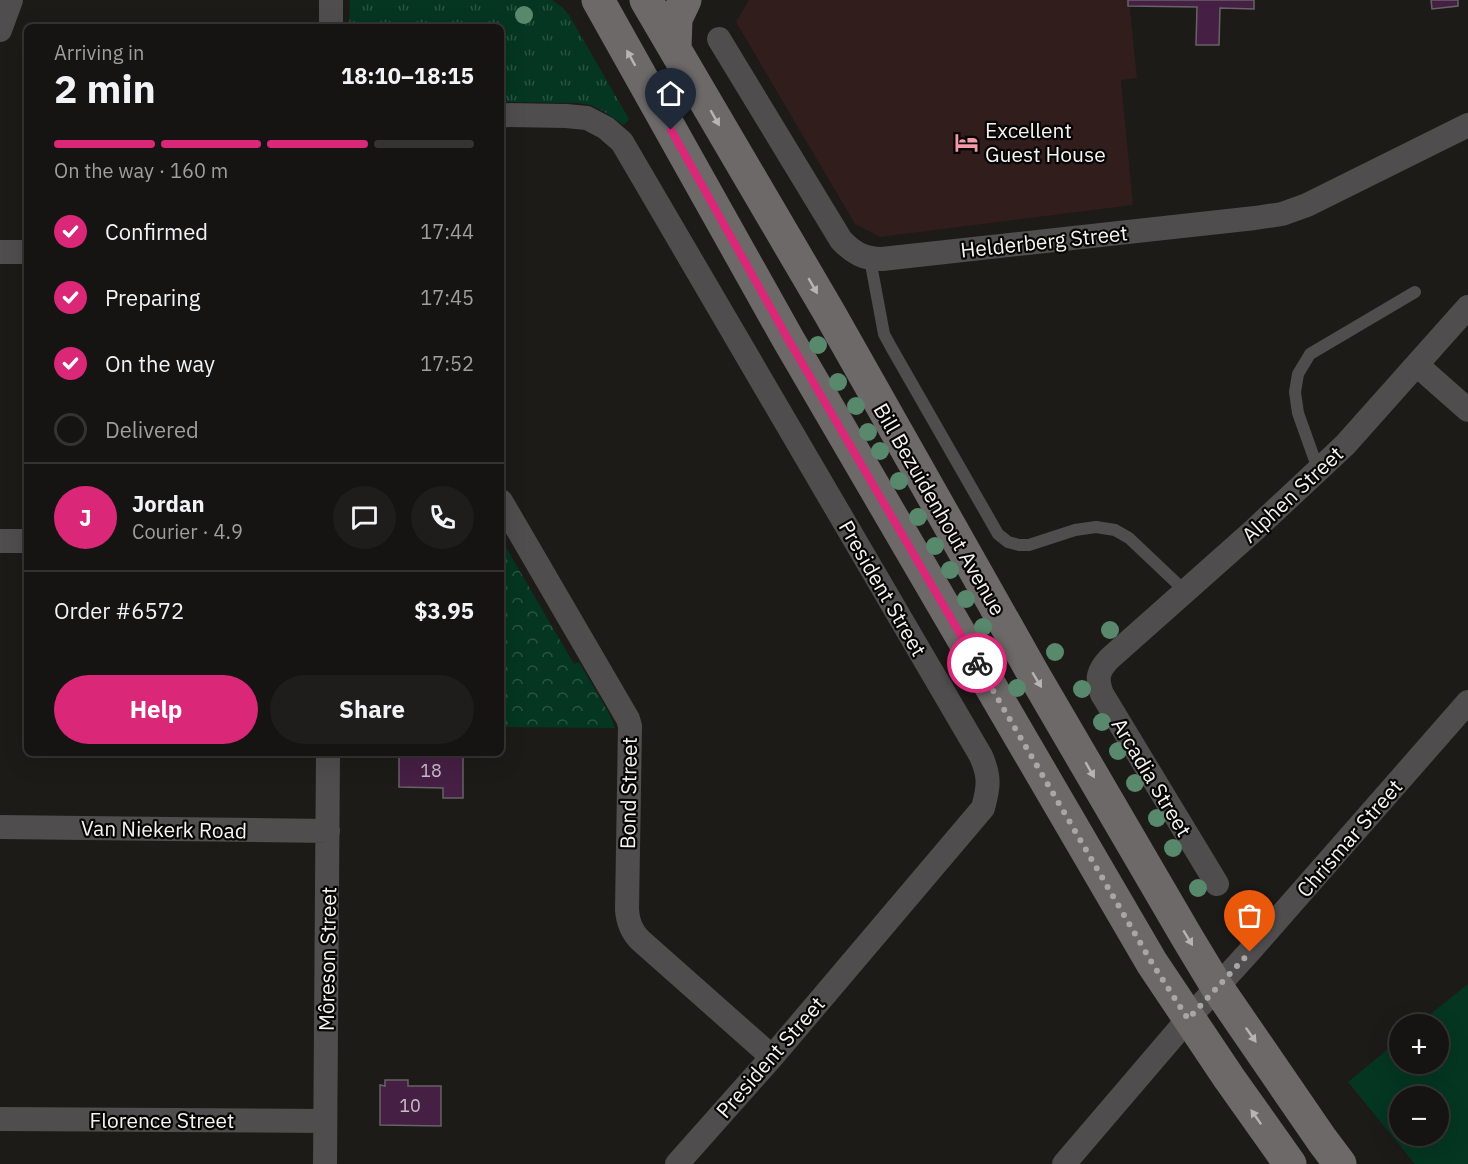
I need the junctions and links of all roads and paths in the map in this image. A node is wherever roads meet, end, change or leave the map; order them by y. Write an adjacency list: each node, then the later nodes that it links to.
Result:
1 (11, 0): 7 (street)
2 (331, 0): 6 (street)
3 (598, 0): 31 (main road, one-way to 3)
4 (646, 0): 9 (main road, Bill Bezuidenhout Avenue)
5 (685, 0): 9 (main road)
6 (331, 24)
7 (0, 30)
8 (719, 39): 14 (street)
9 (675, 49): 30 (main road, Bill Bezuidenhout Avenue, one-way to 30)
10 (504, 115): 32 (street, President Street)
11 (1468, 125): 14 (street, Helderberg Street)
12 (0, 252): 13 (street)
13 (24, 252)
14 (870, 259): 23 (lane)
15 (1415, 292): 19 (lane)
16 (1468, 307): 17 (street, Alphen Street)
17 (1417, 365): 18 (street); 19 (street, Alphen Street)
18 (1468, 410)
19 (1318, 469): 23 (street, Alphen Street)
20 (504, 506): 32 (street, Bond Street)
21 (0, 541): 22 (street)
22 (24, 541)
23 (1185, 591): 24 (street, Alphen Street)
24 (1101, 667): 29 (street, Arcadia Street)
25 (1468, 702): 30 (street, Chrismar Street)
26 (328, 756): 28 (street, Môreson Street)
27 (0, 827): 28 (street, Van Niekerk Road)
28 (328, 831): 34 (street, Môreson Street)
29 (1217, 884)
30 (1217, 987): 31 (street, Chrismar Street); 39 (main road, Bill Bezuidenhout Avenue, one-way to 39)
31 (1188, 1019): 37 (street, Chrismar Street); 38 (main road, one-way to 31)
32 (772, 1057): 36 (street, President Street)
33 (0, 1119): 34 (street, Florence Street)
34 (325, 1121): 35 (street, Môreson Street)
35 (325, 1164)
36 (676, 1164)
37 (1064, 1164)
38 (1290, 1164)
39 (1340, 1164)

